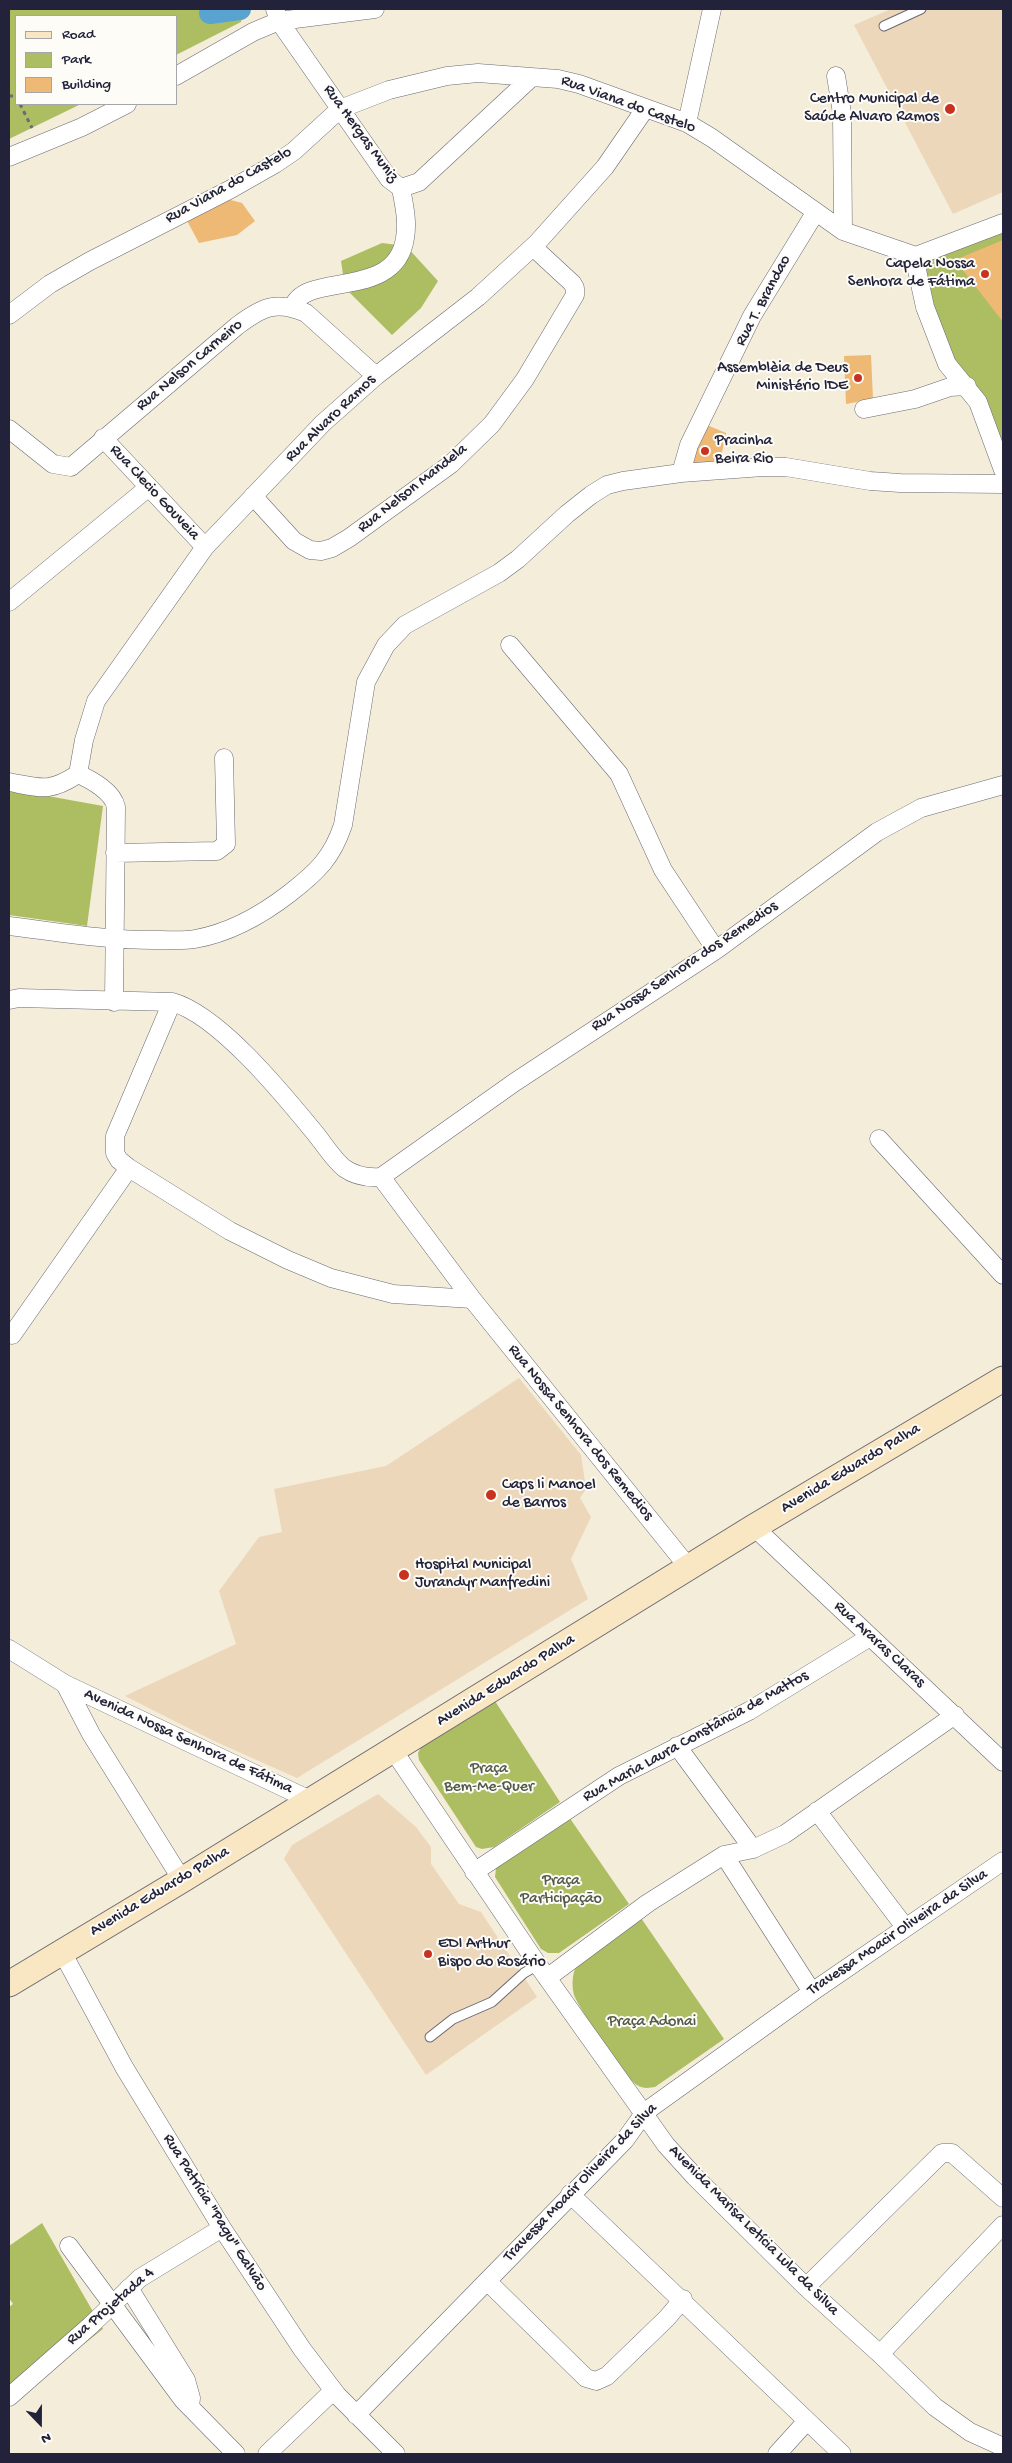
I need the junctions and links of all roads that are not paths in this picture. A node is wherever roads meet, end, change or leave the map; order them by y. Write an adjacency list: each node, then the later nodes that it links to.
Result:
1 (375, 9): 4 (street)
2 (712, 9): 12 (street)
3 (921, 9): 5 (lane)
4 (277, 13): 6 (street); 10 (street, Rua Hergas Muniz)
5 (884, 26)
6 (178, 75)
7 (836, 76): 17 (street)
8 (532, 77): 10 (street, Rua Viana do Castelo); 11 (street, Rua Viana do Castelo); 14 (street, Rua Hergas Muniz)
9 (125, 105): 13 (street)
10 (340, 108): 14 (street, Rua Hergas Muniz); 21 (street, Rua Viana do Castelo)
11 (645, 109): 12 (street, Rua Viana do Castelo); 18 (street, Rua Alvaro Ramos)
12 (687, 123): 15 (street, Rua Viana do Castelo)
13 (9, 156)
14 (402, 188): 20 (street)
15 (815, 213): 17 (street, Rua Viana do Castelo); 29 (street, Rua T. Brandao)
16 (1003, 224): 19 (street)
17 (843, 231): 19 (street, Rua Viana do Castelo)
18 (533, 248): 22 (street, Rua Alvaro Ramos); 32 (street, Rua Nelson Mandela)
19 (916, 256): 23 (street)
20 (293, 308): 22 (street, Rua Nelson Carneiro); 26 (street, Rua Nelson Carneiro)
21 (9, 315)
22 (376, 376): 32 (street, Rua Alvaro Ramos)
23 (967, 386): 24 (street); 28 (street)
24 (864, 409)
25 (9, 429): 27 (street, Rua Nelson Carneiro)
26 (103, 438): 27 (street, Rua Nelson Carneiro); 31 (street, Rua Clecio Gouveia)
27 (15, 445)
28 (1003, 470)
29 (681, 473): 30 (street); 42 (street)
30 (1003, 484)
31 (149, 487): 33 (street, Rua Clecio Gouveia); 34 (street)
32 (254, 496): 33 (street, Rua Alvaro Ramos)
33 (205, 547): 37 (street, Rua Alvaro Ramos)
34 (9, 602)
35 (510, 645): 43 (street)
36 (224, 758): 40 (street)
37 (78, 774): 38 (street); 40 (street)
38 (9, 782)
39 (1003, 785): 43 (street, Rua Nossa Senhora dos Remedios)
40 (115, 853): 42 (street)
41 (9, 926): 42 (street)
42 (115, 939): 45 (street)
43 (716, 950): 49 (street, Rua Nossa Senhora dos Remedios)
44 (12, 997): 45 (street)
45 (114, 1002): 46 (street)
46 (172, 1002): 48 (street); 49 (street)
47 (879, 1139): 50 (street)
48 (129, 1168): 51 (street); 52 (street)
49 (381, 1178): 51 (street, Rua Nossa Senhora dos Remedios)
50 (1003, 1275)
51 (472, 1299): 55 (street, Rua Nossa Senhora dos Remedios)
52 (12, 1335)
53 (1003, 1379): 54 (street, Avenida Eduardo Palha)
54 (754, 1527): 55 (street, Avenida Eduardo Palha); 56 (street, Rua Araras Claras)
55 (689, 1568): 61 (street, Avenida Eduardo Palha)
56 (870, 1637): 59 (street, Rua Araras Claras); 60 (street, Rua Maria Laura Constância de Mattos)
57 (9, 1649): 58 (street, Avenida Nossa Senhora de Fátima)
58 (65, 1684): 63 (street, Avenida Nossa Senhora de Fátima); 69 (street, Avenida Nossa Senhora de Fátima)
59 (955, 1715): 62 (street, Rua Araras Claras); 64 (street)
60 (677, 1746): 65 (street); 68 (street, Rua Maria Laura Constância de Mattos)
61 (392, 1750): 63 (street, Avenida Eduardo Palha); 68 (street, Avenida Marisa Letícia Lula da Silva)
62 (1003, 1762)
63 (310, 1800): 69 (street, Avenida Eduardo Palha)
64 (817, 1811): 65 (street); 70 (street)
65 (753, 1849): 66 (street)
66 (724, 1855): 72 (street); 74 (street)
67 (1003, 1861): 70 (street, Travessa Moacir Oliveira da Silva)
68 (474, 1872): 72 (street, Avenida Marisa Letícia Lula da Silva)
69 (182, 1880): 71 (street, Avenida Eduardo Palha)
70 (905, 1927): 74 (street, Travessa Moacir Oliveira da Silva)
71 (61, 1950): 73 (street, Avenida Eduardo Palha); 80 (street, Rua Patrícia "Pagu" Galvão)
72 (542, 1971): 75 (lane); 76 (street, Avenida Marisa Letícia Lula da Silva)
73 (9, 1984)
74 (812, 1992): 76 (street, Travessa Moacir Oliveira da Silva)
75 (430, 2037)
76 (644, 2112): 77 (street, Travessa Moacir Oliveira da Silva); 83 (street, Avenida Marisa Letícia Lula da Silva)
77 (570, 2194): 82 (street, Travessa Moacir Oliveira da Silva); 85 (street)
78 (1003, 2198): 83 (street)
79 (1003, 2225): 87 (street)
80 (222, 2228): 84 (street, Rua Projetada 4); 88 (street, Rua Patrícia "Pagu" Galvão)
81 (69, 2246): 86 (street)
82 (487, 2280): 85 (street); 91 (street, Travessa Moacir Oliveira da Silva)
83 (806, 2287): 87 (street, Avenida Marisa Letícia Lula da Silva)
84 (129, 2288): 86 (street, Rua Projetada 4); 90 (street)
85 (683, 2299): 92 (street)
86 (113, 2304): 89 (street, Rua Projetada 4); 90 (street)
87 (880, 2354): 93 (street, Avenida Marisa Letícia Lula da Silva)
88 (334, 2391): 91 (street, Rua Patrícia "Pagu" Galvão); 95 (street)
89 (9, 2397)
90 (190, 2407): 94 (street)
91 (356, 2415): 96 (street, Rua Patrícia "Pagu" Galvão)
92 (806, 2422): 97 (street); 98 (street)
93 (1003, 2447)
94 (236, 2454)
95 (267, 2454)
96 (396, 2454)
97 (777, 2454)
98 (842, 2454)

